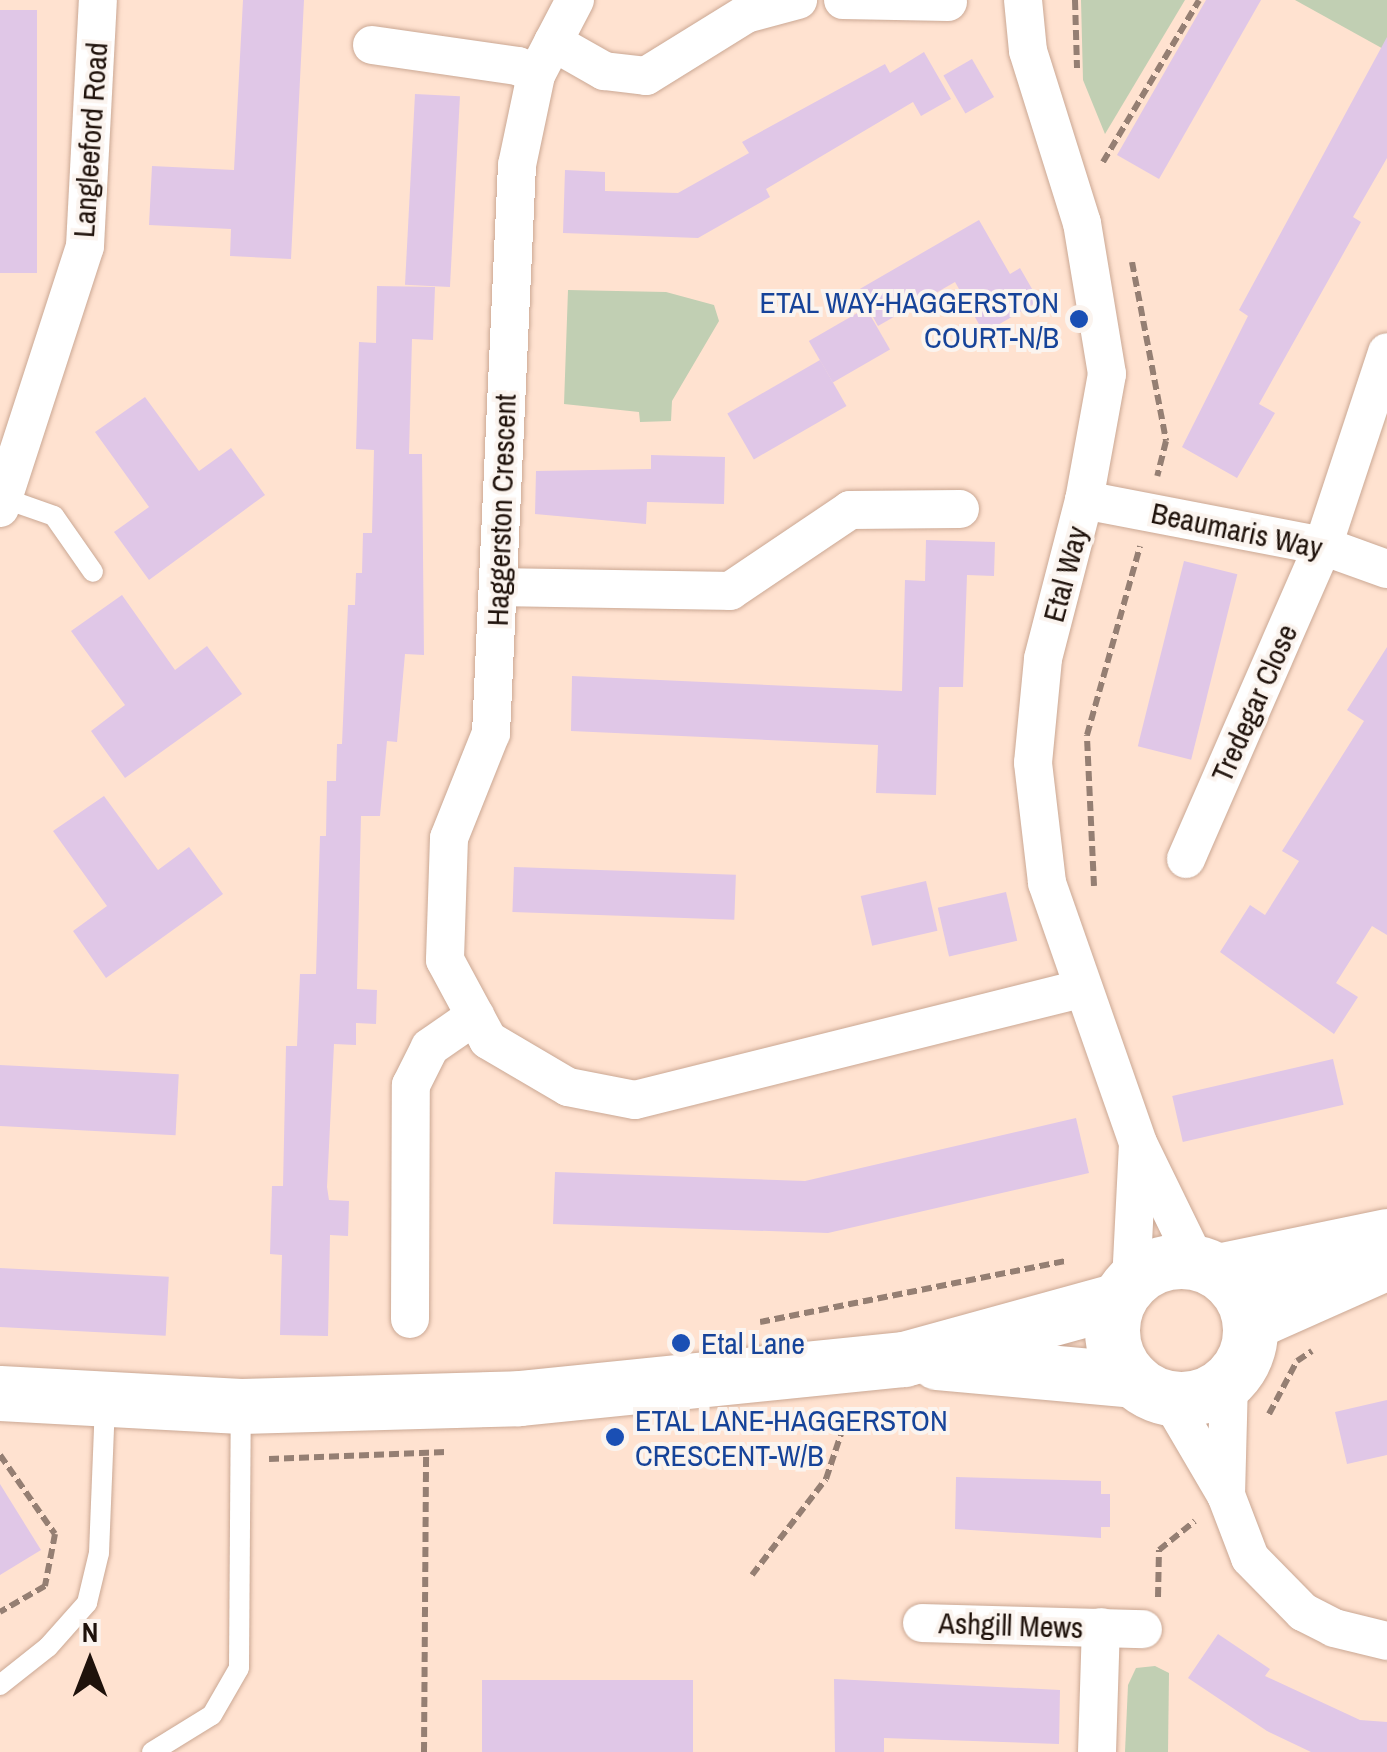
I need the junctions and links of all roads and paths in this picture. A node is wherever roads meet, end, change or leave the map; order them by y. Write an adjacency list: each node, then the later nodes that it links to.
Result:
1 (98, 0): 13 (street, Langleeford Road)
2 (575, 0): 9 (street, Haggerston Crescent)
3 (798, 0): 9 (street)
4 (844, 0): 7 (street)
5 (1023, 0): 12 (street, Etal Way)
6 (1198, 0): 10 (path)
7 (948, 2)
8 (372, 45): 9 (street)
9 (544, 59): 18 (street, Haggerston Crescent)
10 (1103, 162)
11 (1387, 352): 15 (street, Tredegar Close)
12 (1084, 500): 15 (street, Beaumaris Way); 20 (street, Etal Way)
13 (1, 501): 17 (lane)
14 (960, 509): 18 (street)
15 (1323, 546): 16 (street, Beaumaris Way); 19 (street, Tredegar Close)
16 (1387, 569)
17 (92, 572)
18 (498, 586): 21 (street, Haggerston Crescent)
19 (1186, 860)
20 (1082, 988): 21 (street, Haggerston Crescent); 22 (street, Etal Way)
21 (474, 1016): 28 (street)
22 (1138, 1142): 26 (street, Etal Way); 27 (street, Etal Way)
23 (1387, 1236): 26 (street)
24 (1071, 1260): 30 (path)
25 (1387, 1262): 29 (street)
26 (1207, 1266): 27 (street); 29 (street)
27 (1124, 1291): 32 (street); 34 (street)
28 (410, 1319)
29 (1250, 1323): 33 (street)
30 (747, 1324)
31 (1327, 1340): 42 (path)
32 (904, 1358): 34 (street); 37 (street)
33 (1229, 1380): 34 (street); 47 (street)
34 (1151, 1389): 47 (street)
35 (0, 1393): 36 (street)
36 (106, 1398): 38 (street); 54 (lane)
37 (389, 1404): 38 (street); 44 (path)
38 (241, 1406): 46 (lane)
39 (865, 1410): 40 (path)
40 (848, 1412): 41 (path); 48 (path)
41 (829, 1413)
42 (1265, 1422)
43 (465, 1450): 44 (path)
44 (426, 1454): 46 (path); 56 (path)
45 (0, 1455): 49 (path)
46 (243, 1460): 55 (lane)
47 (1226, 1495): 52 (path); 53 (street)
48 (752, 1575)
49 (0, 1612)
50 (922, 1622): 51 (street, Ashgill Mews)
51 (1101, 1627): 52 (street, Ashgill Mews); 57 (street, Ashgill Mews)
52 (1142, 1629)
53 (1387, 1640)
54 (0, 1685)
55 (152, 1752)
56 (424, 1752)
57 (1097, 1752)

